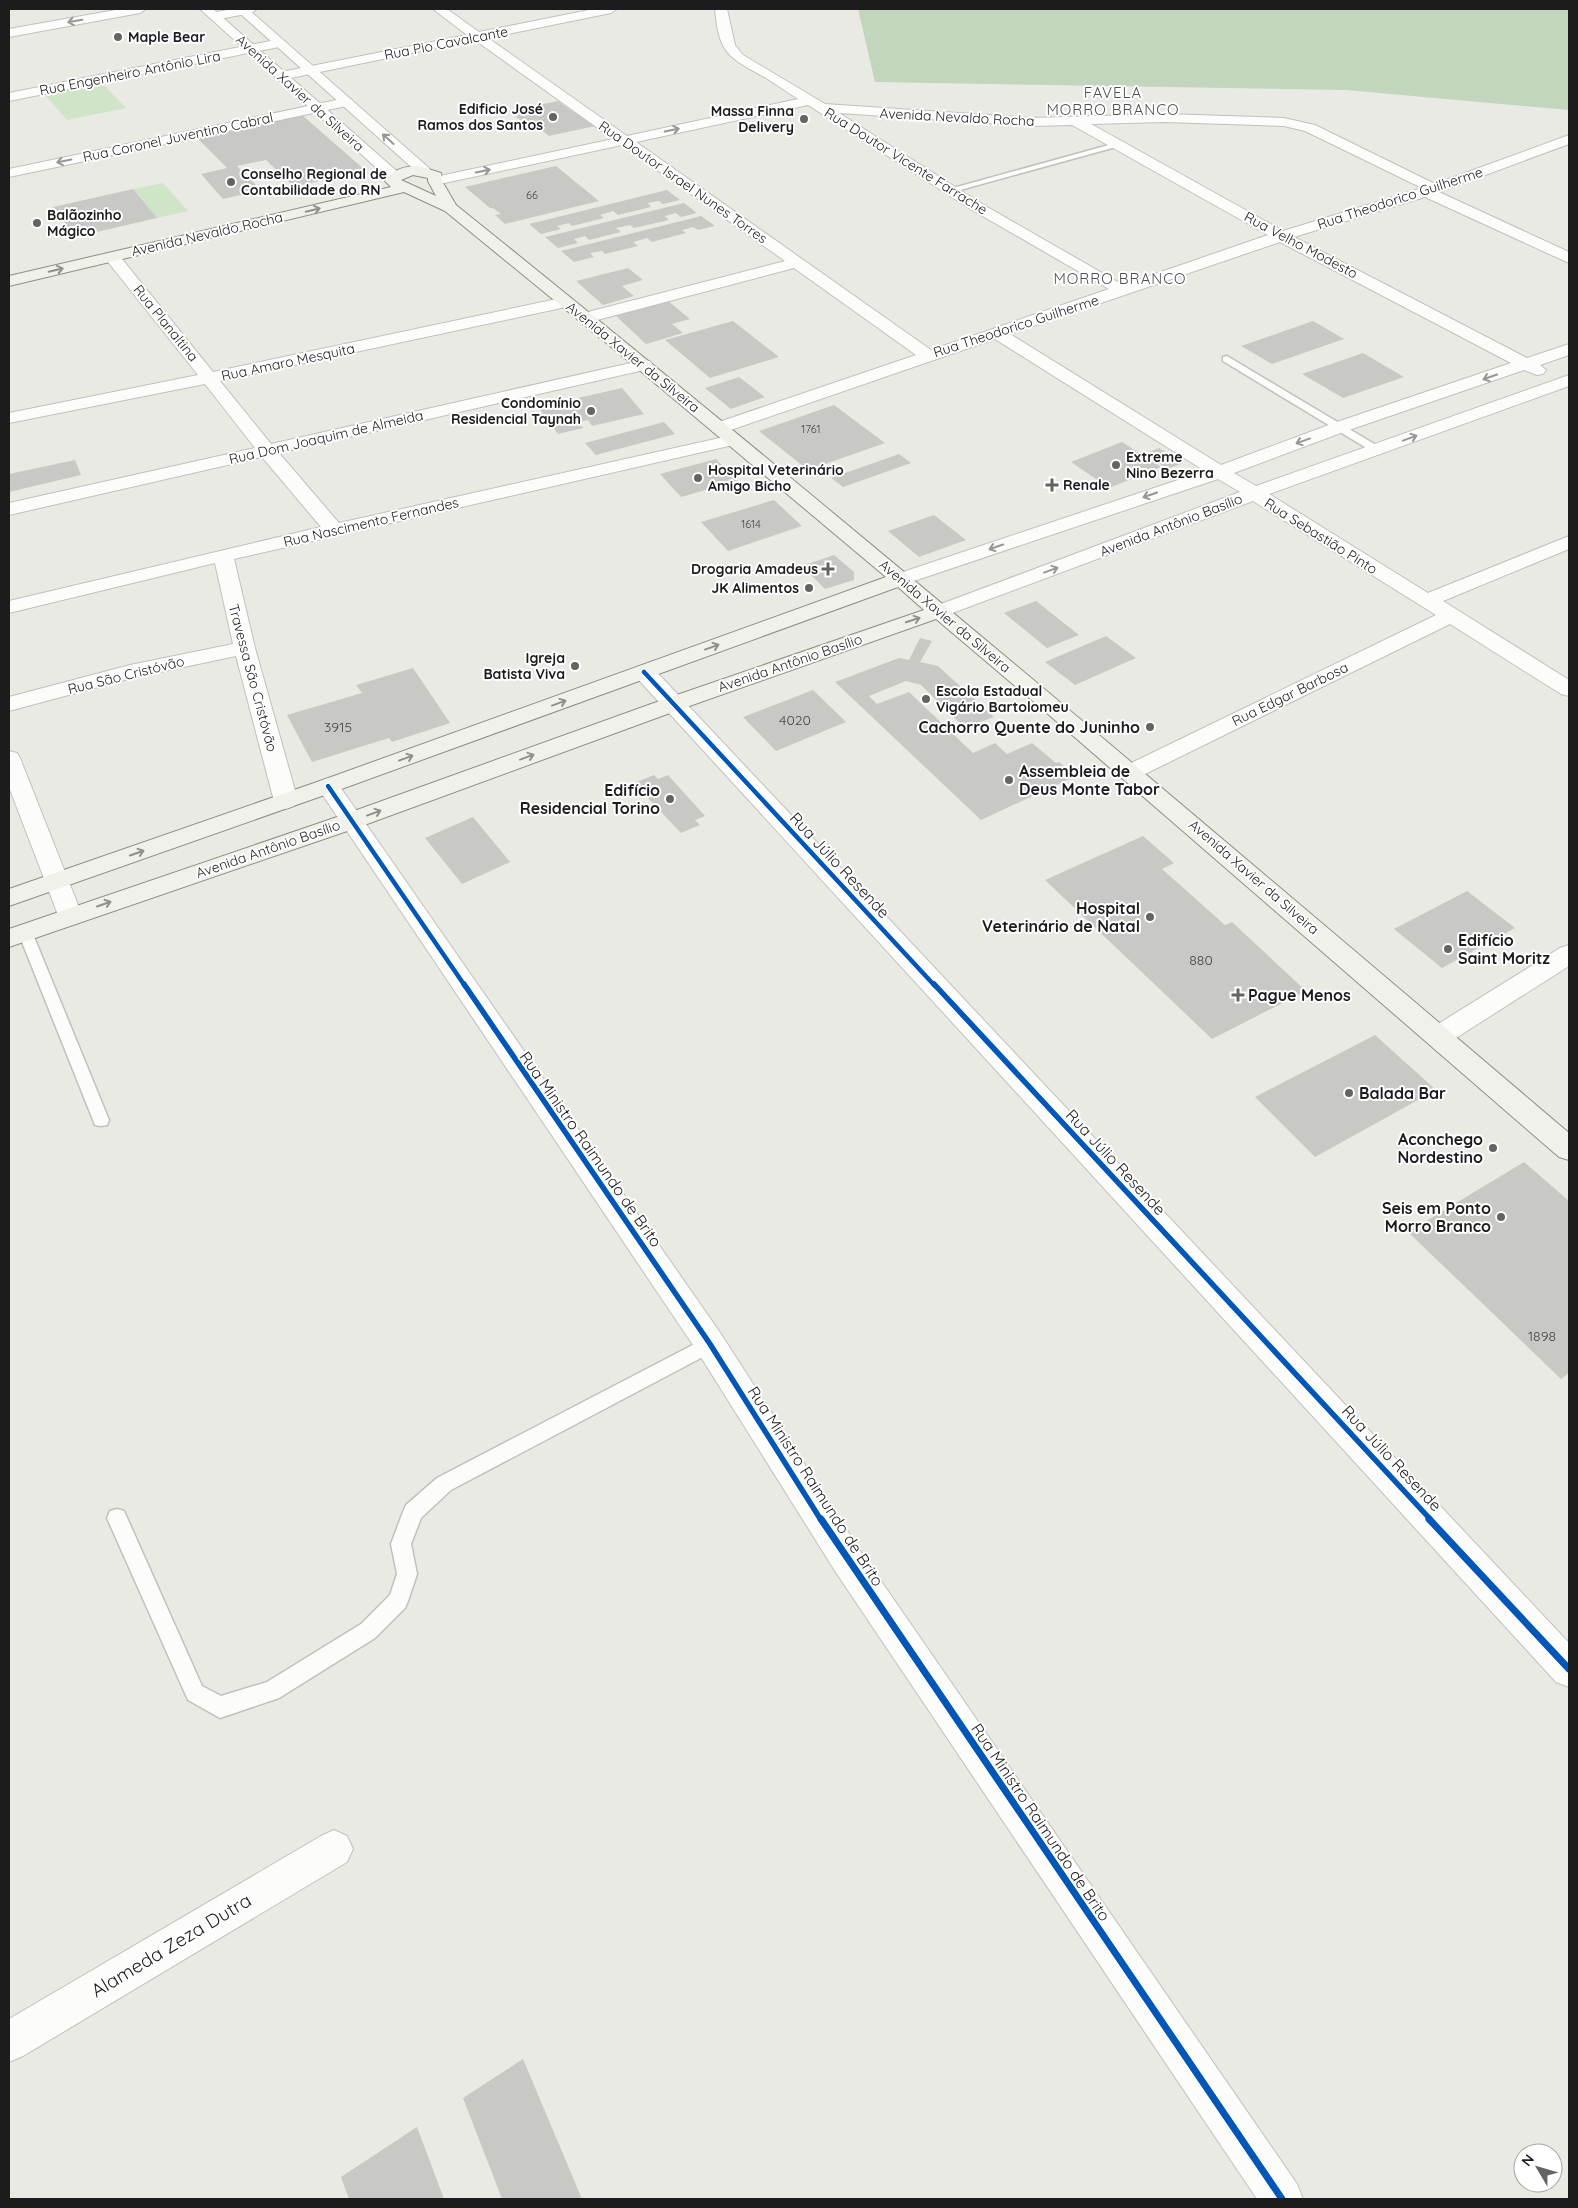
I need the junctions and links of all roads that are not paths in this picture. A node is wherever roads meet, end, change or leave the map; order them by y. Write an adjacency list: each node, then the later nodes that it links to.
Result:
1 (140, 9): 7 (street, one-way to 7)
2 (245, 9): 6 (street); 9 (street, Avenida Xavier da Silveira)
3 (439, 9): 8 (street, Rua Doutor Israel Nunes Torres)
4 (611, 9): 8 (street, Rua Pio Cavalcante)
5 (721, 9): 13 (street, Rua Doutor Vicente Farrache)
6 (210, 12): 10 (street, Avenida Xavier da Silveira)
7 (9, 33)
8 (478, 36): 11 (street, Rua Pio Cavalcante); 19 (street, Rua Doutor Israel Nunes Torres)
9 (280, 43): 10 (street, Rua Engenheiro Antônio Lira); 11 (street, Avenida Xavier da Silveira)
10 (251, 49): 12 (street, Avenida Xavier da Silveira); 14 (street, Rua Engenheiro Antônio Lira)
11 (310, 70): 12 (street, Rua Pio Cavalcante); 15 (street, Avenida Xavier da Silveira)
12 (281, 76): 17 (street, Avenida Xavier da Silveira)
13 (792, 91): 16 (street, Rua Doutor Vicente Farrache); 19 (street)
14 (9, 97)
15 (346, 102): 17 (street, Rua Coronel Juventino Cabral); 26 (street, Avenida Xavier da Silveira, one-way to 15)
16 (815, 104): 18 (street, Avenida Nevaldo Rocha); 21 (street, Avenida Nevaldo Rocha, one-way to 16); 28 (street, Rua Doutor Vicente Farrache)
17 (317, 108): 25 (street, Rua Coronel Juventino Cabral, one-way to 25); 27 (street, Avenida Xavier da Silveira)
18 (1077, 122): 22 (street, Rua Velho Modesto); 29 (street, Avenida Nevaldo Rocha)
19 (611, 130): 21 (street, Rua Doutor Israel Nunes Torres); 26 (street)
20 (1569, 139): 23 (street, Rua Theodorico Guilherme)
21 (625, 141): 26 (street, Avenida Nevaldo Rocha, one-way to 21); 35 (street, Rua Doutor Israel Nunes Torres)
22 (1119, 146): 28 (lane); 32 (street, Rua Velho Modesto)
23 (1541, 150): 24 (street); 29 (street, Rua Theodorico Guilherme)
24 (1562, 158)
25 (9, 173)
26 (430, 176): 27 (main road); 30 (main road, Avenida Xavier da Silveira)
27 (400, 183): 30 (main road, Avenida Xavier da Silveira); 31 (main road, Avenida Nevaldo Rocha); 33 (main road, Avenida Nevaldo Rocha, one-way to 27)
28 (950, 190): 37 (street, Rua Doutor Vicente Farrache)
29 (1431, 190): 32 (street, Rua Theodorico Guilherme); 34 (street, Avenida Nevaldo Rocha)
30 (450, 208): 38 (main road, Avenida Xavier da Silveira)
31 (201, 220)
32 (1282, 236): 37 (street, Rua Theodorico Guilherme); 45 (street, Rua Velho Modesto)
33 (112, 257): 36 (main road, Avenida Nevaldo Rocha, one-way to 33); 46 (street, Rua Planaltina)
34 (1569, 258)
35 (797, 262): 39 (street); 42 (street, Rua Doutor Israel Nunes Torres)
36 (9, 281)
37 (1123, 290): 40 (street, Rua Theodorico Guilherme)
38 (566, 302): 39 (main road, Avenida Xavier da Silveira); 46 (street, Rua Amaro Mesquita)
39 (586, 318): 44 (main road, Avenida Xavier da Silveira)
40 (998, 334): 42 (street, Rua Theodorico Guilherme); 53 (street, Rua Sebastião Pinto)
41 (1569, 349): 45 (street, Avenida Antônio Basílio)
42 (928, 356): 50 (street, Rua Theodorico Guilherme)
43 (1227, 359): 49 (lane)
44 (644, 365): 50 (main road, Avenida Xavier da Silveira); 51 (street, Rua Dom Joaquim de Almeida)
45 (1527, 365): 47 (street, Rua Velho Modesto); 49 (street, Avenida Antônio Basílio, one-way to 49)
46 (211, 378): 48 (street, Rua Amaro Mesquita); 51 (street, Rua Planaltina)
47 (1567, 383): 52 (street, Avenida Antônio Basílio, one-way to 47)
48 (9, 418)
49 (1340, 427): 52 (lane); 53 (street, Avenida Antônio Basílio, one-way to 53)
50 (726, 434): 56 (street, Rua Nascimento Fernandes); 59 (main road, Avenida Xavier da Silveira)
51 (267, 450): 55 (street, Rua Dom Joaquim de Almeida); 56 (street, Rua Planaltina)
52 (1377, 450): 54 (street, Avenida Antônio Basílio)
53 (1219, 472): 54 (street, Rua Sebastião Pinto); 59 (street, Avenida Antônio Basílio, one-way to 59)
54 (1253, 494): 60 (street, Rua Sebastião Pinto); 62 (street, Avenida Antônio Basílio, one-way to 54)
55 (9, 510)
56 (334, 530): 58 (street, Rua Nascimento Fernandes)
57 (1569, 542): 60 (street)
58 (223, 555): 61 (street, Rua Nascimento Fernandes); 64 (street, Travessa São Cristóvão)
59 (901, 579): 62 (main road, Avenida Xavier da Silveira); 65 (main road, Avenida Antônio Basílio, one-way to 59)
60 (1426, 601): 63 (street, Rua Sebastião Pinto)
61 (9, 607)
62 (940, 612): 68 (main road, Avenida Antônio Basílio, one-way to 62); 70 (main road, Avenida Xavier da Silveira)
63 (1450, 616): 66 (street, Rua Sebastião Pinto); 70 (street, Rua Edgar Barbosa)
64 (244, 648): 67 (street, Rua São Cristóvão); 72 (street, Travessa São Cristóvão)
65 (644, 672): 68 (street, Rua Júlio Resende); 71 (main road, Avenida Antônio Basílio, one-way to 65)
66 (1569, 689)
67 (9, 704)
68 (673, 704): 73 (main road, Avenida Antônio Basílio, one-way to 68); 84 (street, Rua Júlio Resende)
69 (9, 758): 74 (street)
70 (1131, 772): 79 (main road, Avenida Xavier da Silveira)
71 (328, 786): 72 (main road, Avenida Antônio Basílio); 73 (street, Rua Ministro Raimundo de Brito)
72 (286, 801): 74 (main road, Avenida Antônio Basílio, one-way to 72)
73 (351, 821): 76 (main road, Avenida Antônio Basílio, one-way to 73); 82 (street, Rua Ministro Raimundo de Brito)
74 (56, 882): 75 (main road, Avenida Antônio Basílio); 76 (street)
75 (9, 898)
76 (70, 915): 77 (main road, Avenida Antônio Basílio)
77 (17, 935): 80 (lane)
78 (1569, 954): 79 (street)
79 (1439, 1036): 81 (main road, Avenida Xavier da Silveira)
80 (101, 1120)
81 (1569, 1149)
82 (710, 1344): 83 (lane); 87 (street, Rua Ministro Raimundo de Brito)
83 (117, 1518)
84 (1569, 1669)
85 (334, 1849): 86 (street, Alameda Zeza Dutra)
86 (9, 2042)
87 (1282, 2199)

